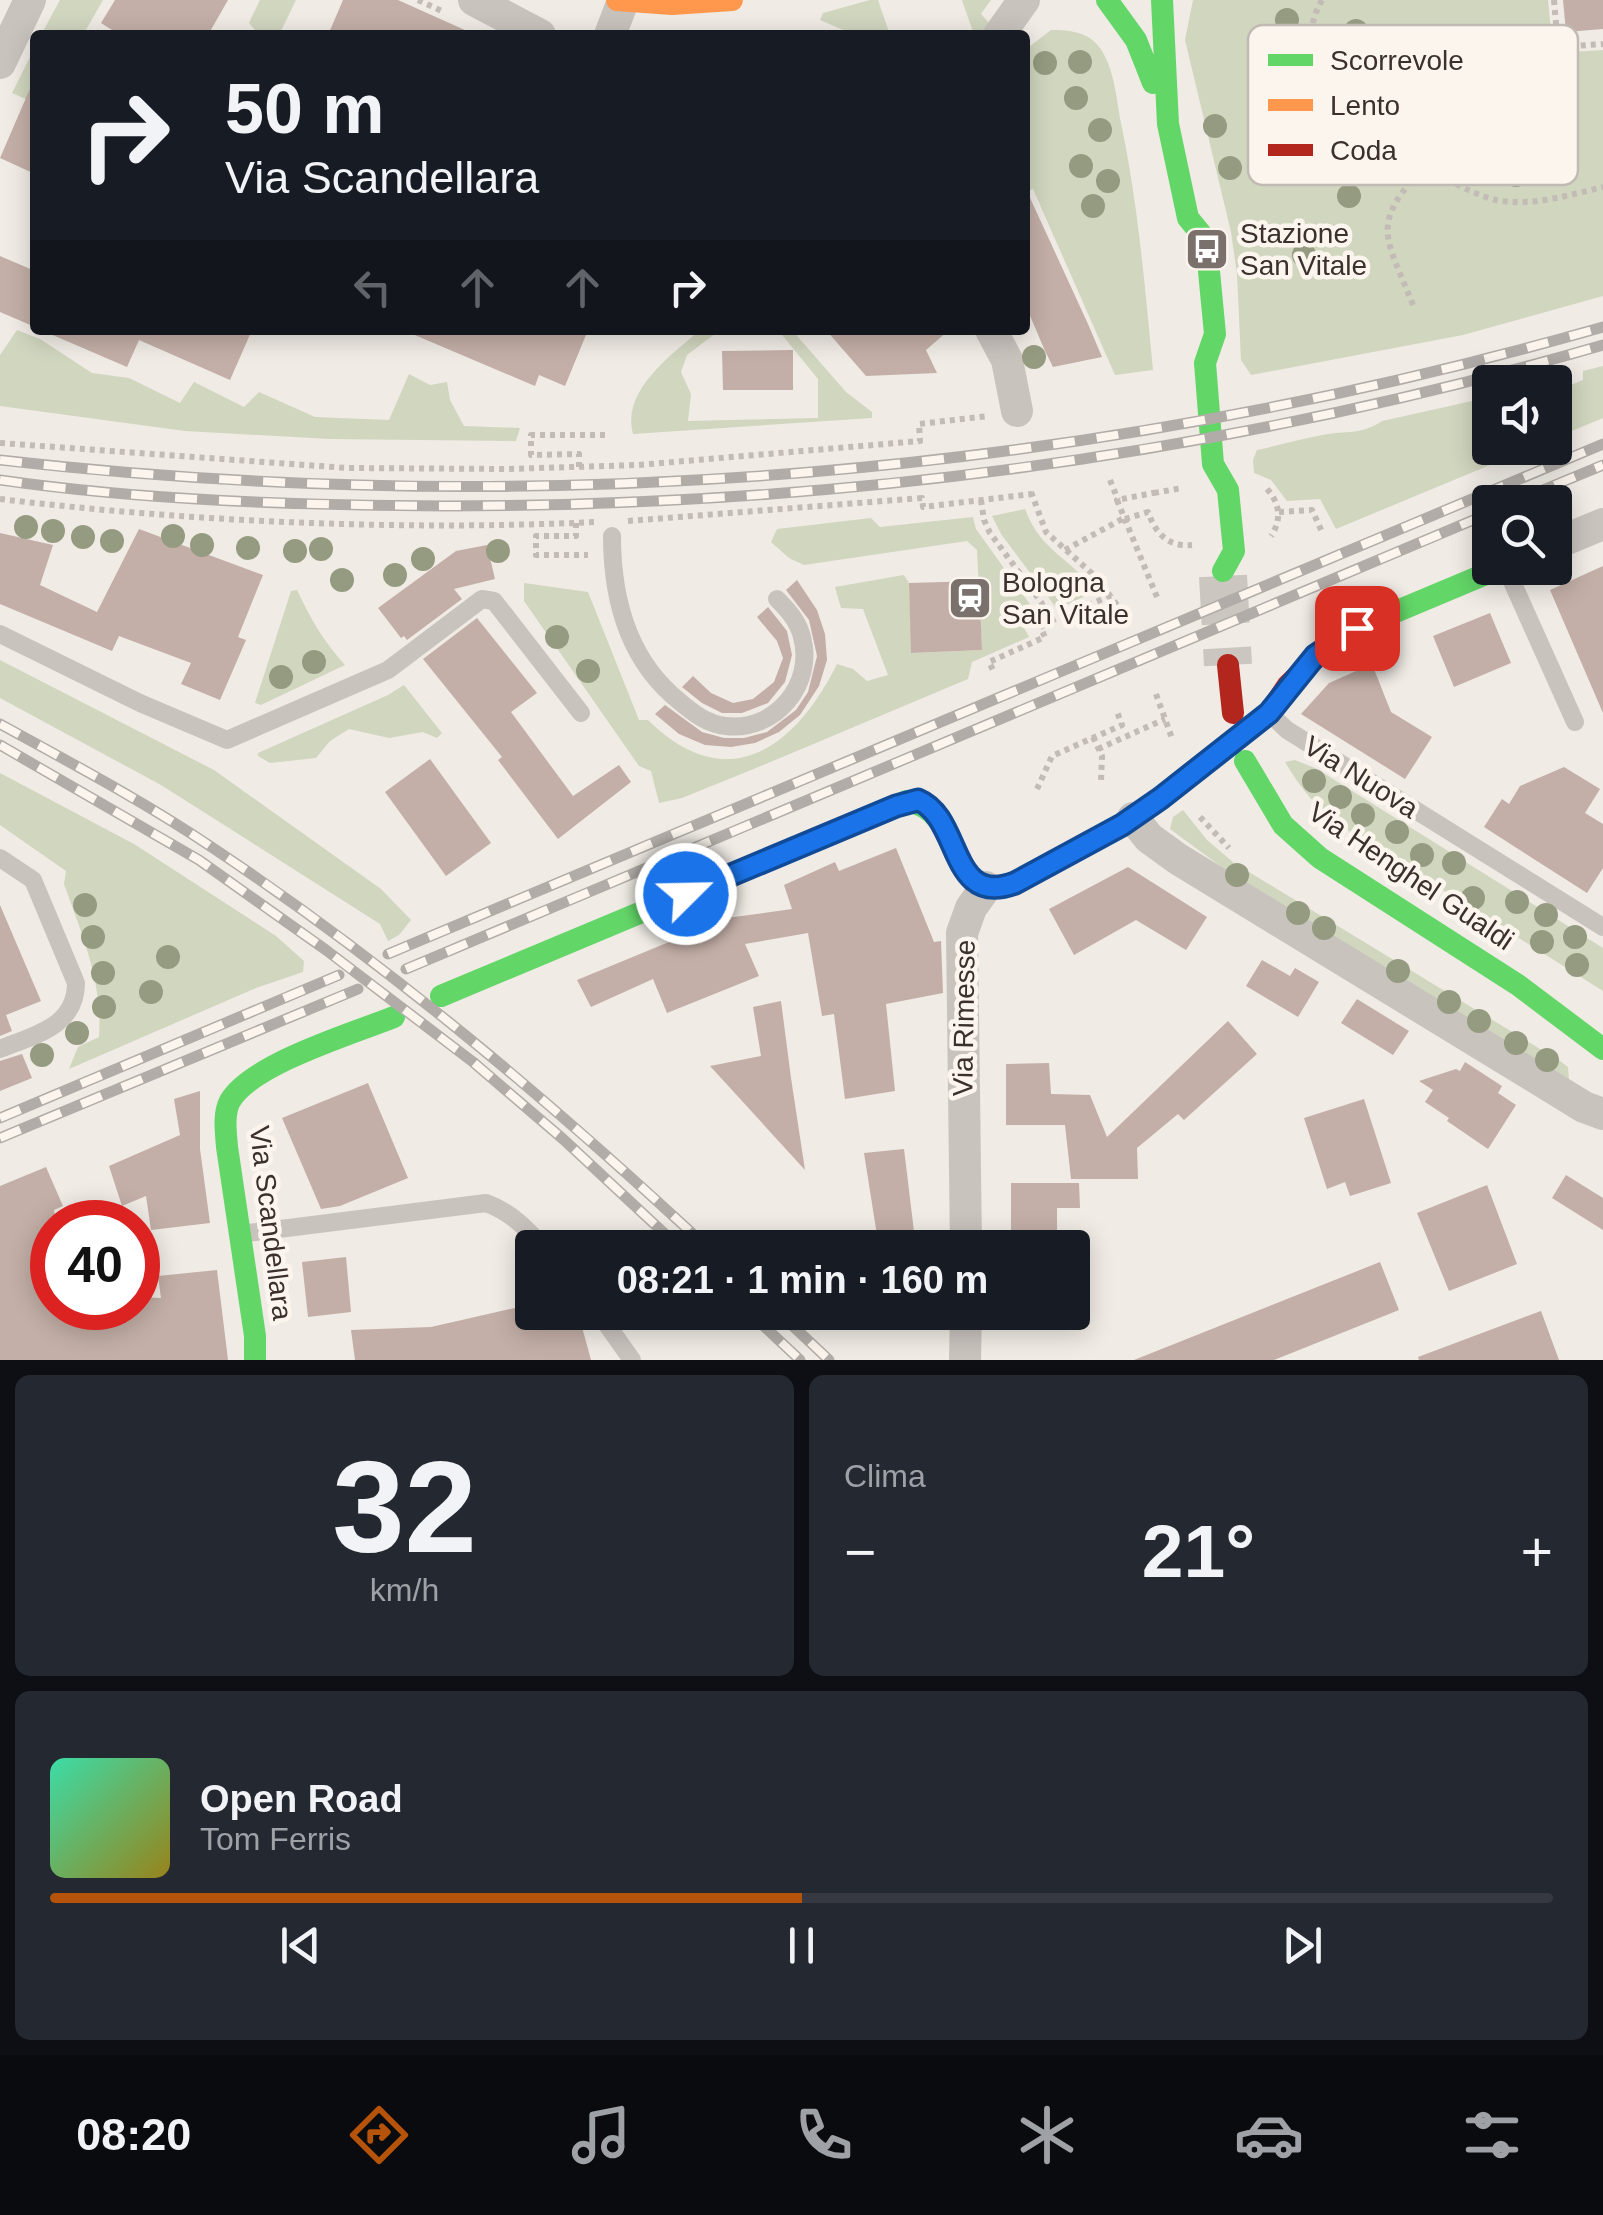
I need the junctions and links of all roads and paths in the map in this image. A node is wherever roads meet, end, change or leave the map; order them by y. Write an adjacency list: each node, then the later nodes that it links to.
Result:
1 (30, 0): 17 (street)
2 (474, 0): 12 (street)
3 (620, 0): 4 (street); 13 (street)
4 (732, 0)
5 (1024, 0): 14 (street)
6 (1107, 0): 18 (street)
7 (1162, 0): 18 (street)
8 (1322, 0): 10 (path)
9 (1554, 0): 11 (path)
10 (1312, 25)
11 (1556, 25)
12 (531, 30)
13 (611, 30)
14 (1002, 30)
15 (1603, 44): 16 (path)
16 (1578, 46)
17 (0, 62)
18 (1168, 124): 22 (street)
19 (1408, 185): 24 (path)
20 (1459, 185): 21 (path)
21 (1603, 187)
22 (1188, 218): 23 (street); 27 (street)
23 (1180, 244)
24 (1413, 305)
25 (994, 335): 28 (street)
26 (1189, 338): 27 (street)
27 (1205, 363): 34 (street)
28 (1017, 412)
29 (983, 416): 32 (path)
30 (608, 435): 32 (path)
31 (0, 443): 32 (path)
32 (579, 467)
33 (1110, 480): 35 (path)
34 (1202, 482): 35 (path); 46 (street)
35 (1158, 492): 39 (path); 45 (path)
36 (0, 499): 40 (path)
37 (981, 500): 40 (path); 45 (path); 53 (path)
38 (1279, 512): 42 (path)
39 (1125, 519): 46 (path); 50 (path)
40 (576, 523): 44 (path)
41 (1603, 524): 43 (street)
42 (1323, 534)
43 (1572, 537)
44 (612, 546): 51 (lane)
45 (1065, 550): 49 (path)
46 (1212, 561)
47 (1472, 581): 61 (street)
48 (1511, 585): 63 (lane)
49 (1112, 595): 52 (path); 53 (path)
50 (1157, 597)
51 (777, 599)
52 (1125, 616)
53 (1052, 621): 56 (path)
54 (0, 634): 59 (lane)
55 (1228, 665): 60 (street)
56 (992, 670)
57 (1156, 694): 62 (path)
58 (1116, 709): 64 (path)
59 (581, 713)
60 (1233, 713)
61 (1269, 713): 70 (street); 73 (lane, Via Nuova)
62 (1165, 719): 65 (path); 66 (path)
63 (1575, 722)
64 (1093, 738): 66 (path); 69 (path)
65 (1176, 748)
66 (1098, 749): 68 (path)
67 (1245, 761): 74 (street, Via Henghel Gualdi)
68 (1102, 782)
69 (1037, 789)
70 (1128, 822): 72 (street); 80 (street)
71 (0, 858): 78 (lane)
72 (986, 887): 75 (street); 82 (street, Via Rimesse)
73 (1603, 928)
74 (1518, 984): 77 (street, Via Henghel Gualdi); 79 (street, Via Henghel Gualdi)
75 (441, 996)
76 (394, 1017): 83 (street, Via Scandellara)
77 (1603, 1026)
78 (0, 1048)
79 (1603, 1048)
80 (1603, 1114)
81 (528, 1230): 83 (lane)
82 (966, 1230)
83 (239, 1234): 86 (street, Via Scandellara)
84 (611, 1330): 87 (lane)
85 (966, 1330): 88 (street)
86 (255, 1360)
87 (632, 1360)
88 (965, 1360)

